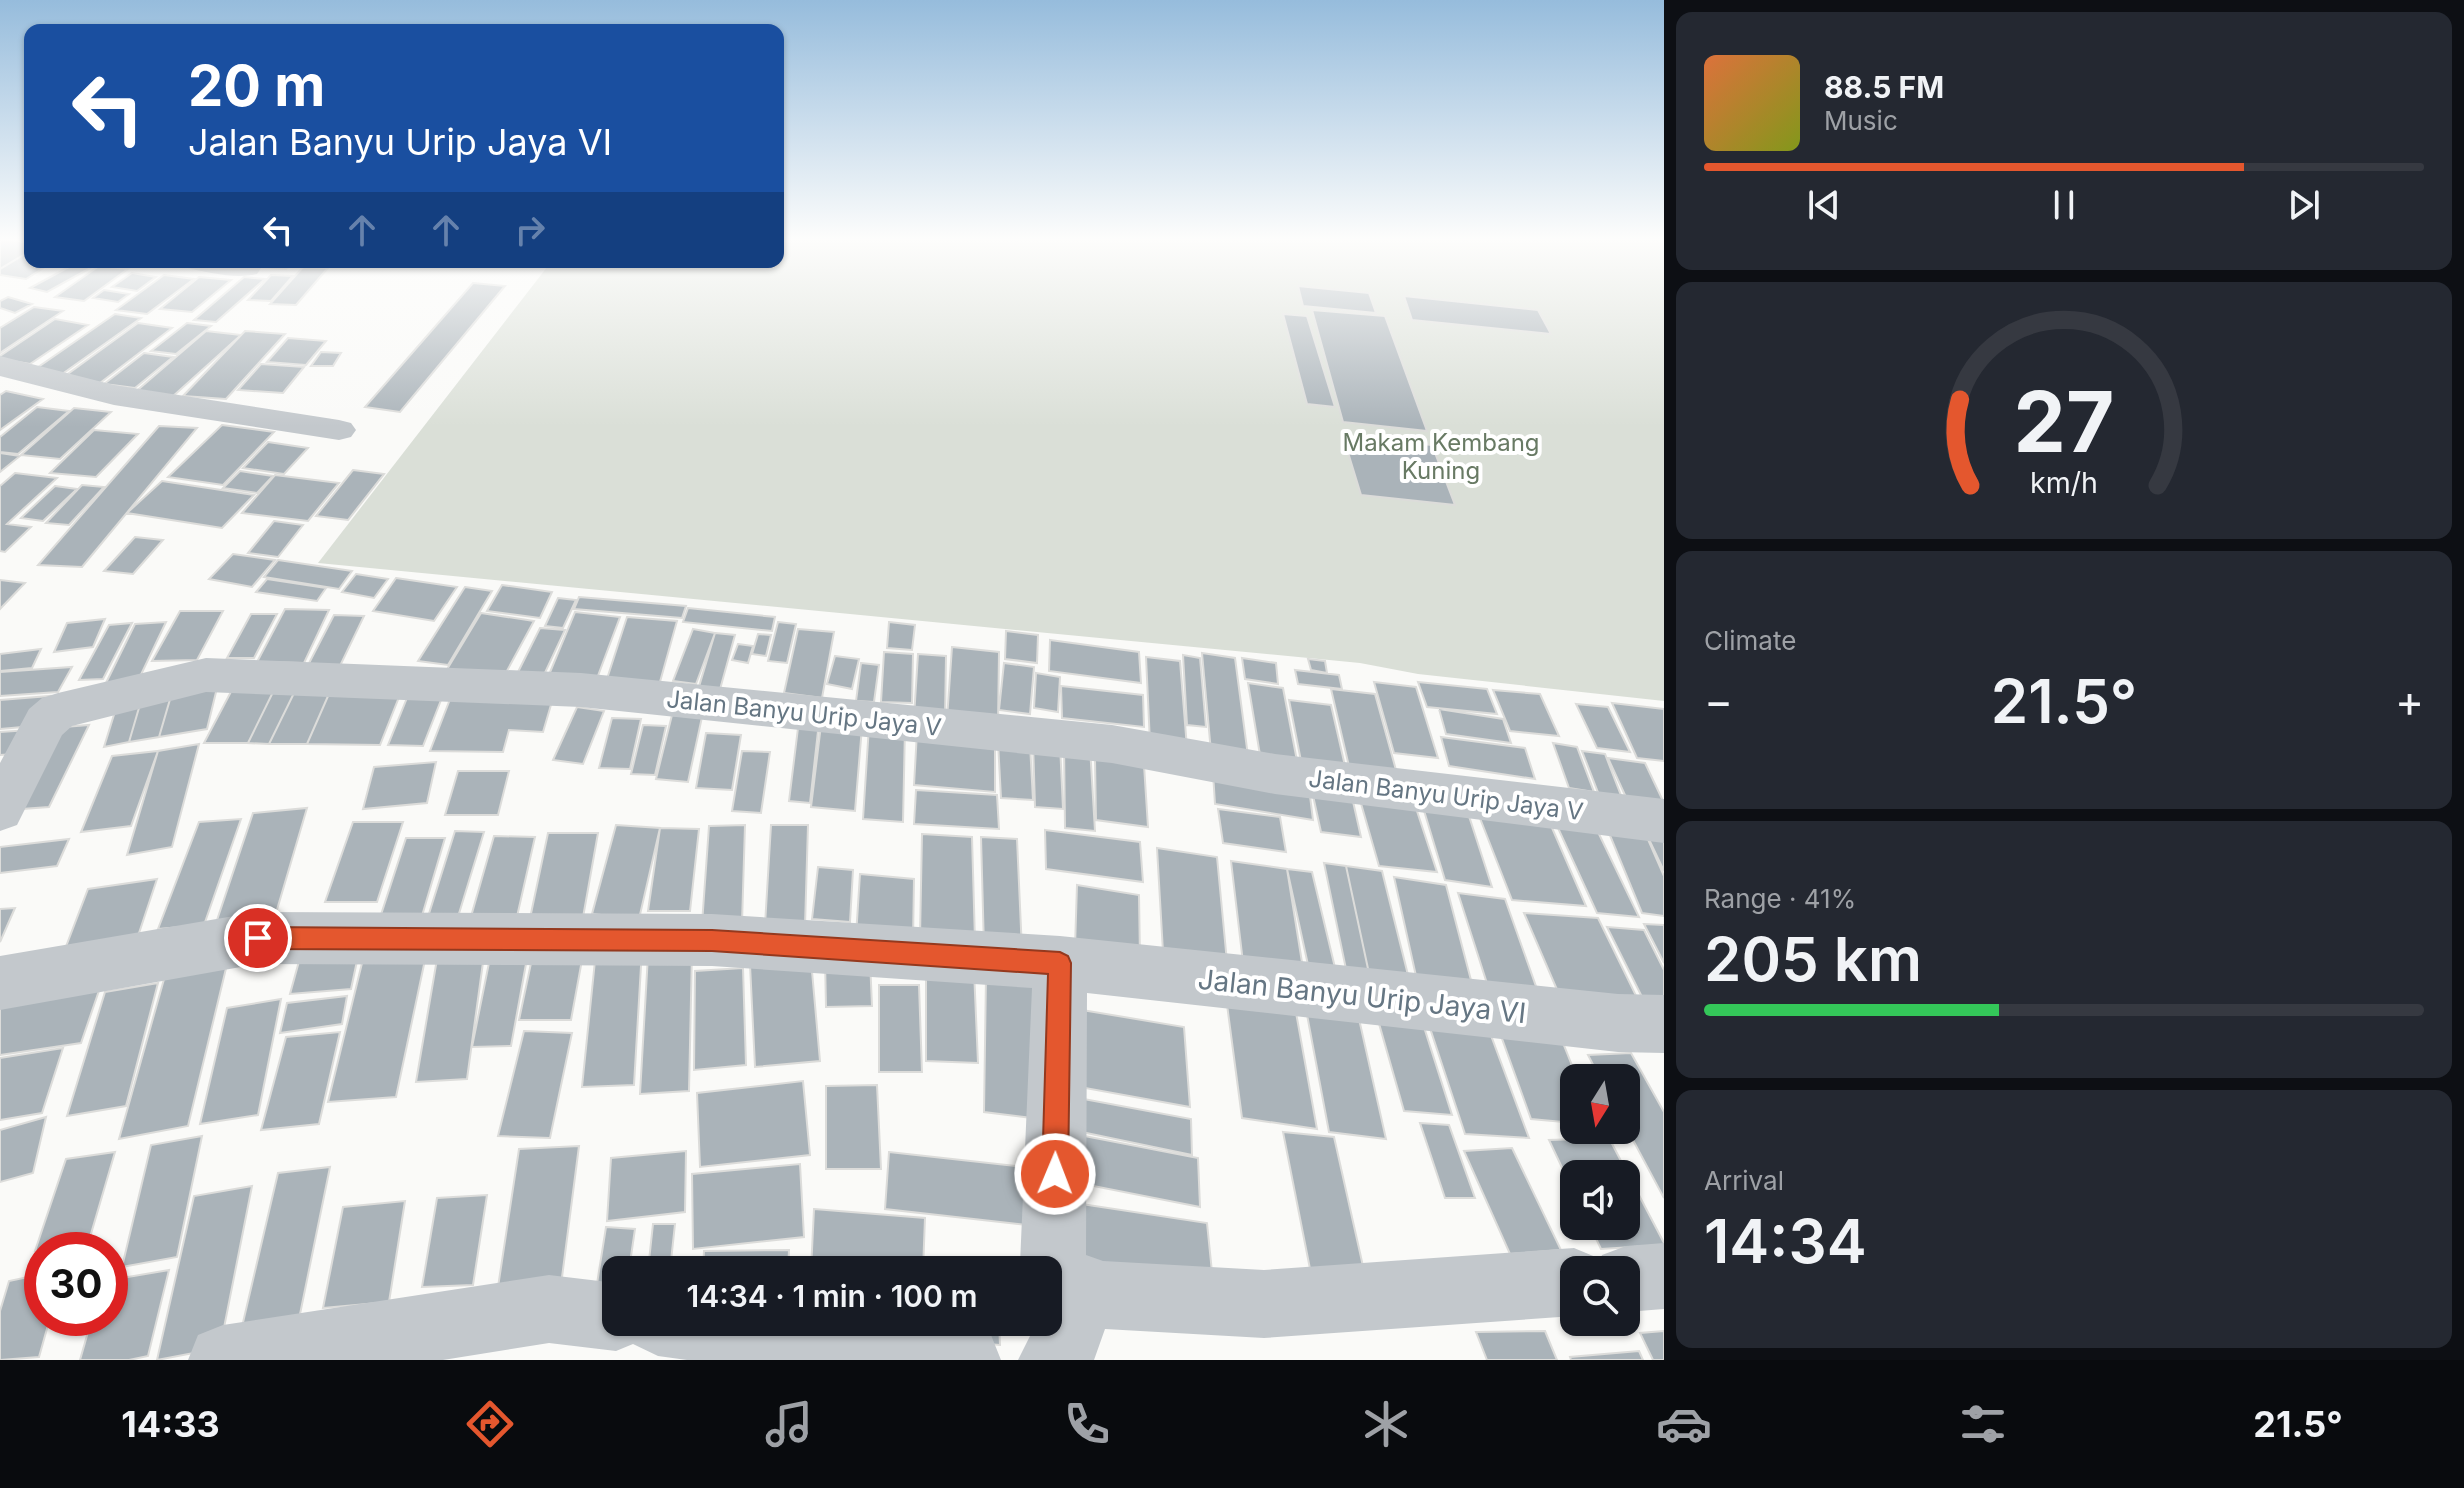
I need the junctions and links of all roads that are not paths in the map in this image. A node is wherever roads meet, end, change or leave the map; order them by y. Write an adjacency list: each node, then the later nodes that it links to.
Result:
1 (0, 366): 2 (street)
2 (339, 430)
3 (0, 810): 4 (street, Jalan Banyu Urip Jaya V)
4 (1664, 821)
5 (1060, 963): 6 (street, Jalan Banyu Urip Jaya VI); 7 (street, Jalan Banyu Urip Jaya VI); 11 (street)
6 (0, 983)
7 (1664, 1024)
8 (1664, 1276): 9 (street)
9 (1640, 1278)
10 (1560, 1283): 11 (street)
11 (1075, 1286): 16 (street)
12 (602, 1315): 14 (street)
13 (771, 1336): 15 (street)
14 (223, 1360)
15 (966, 1360)
16 (1053, 1360)

